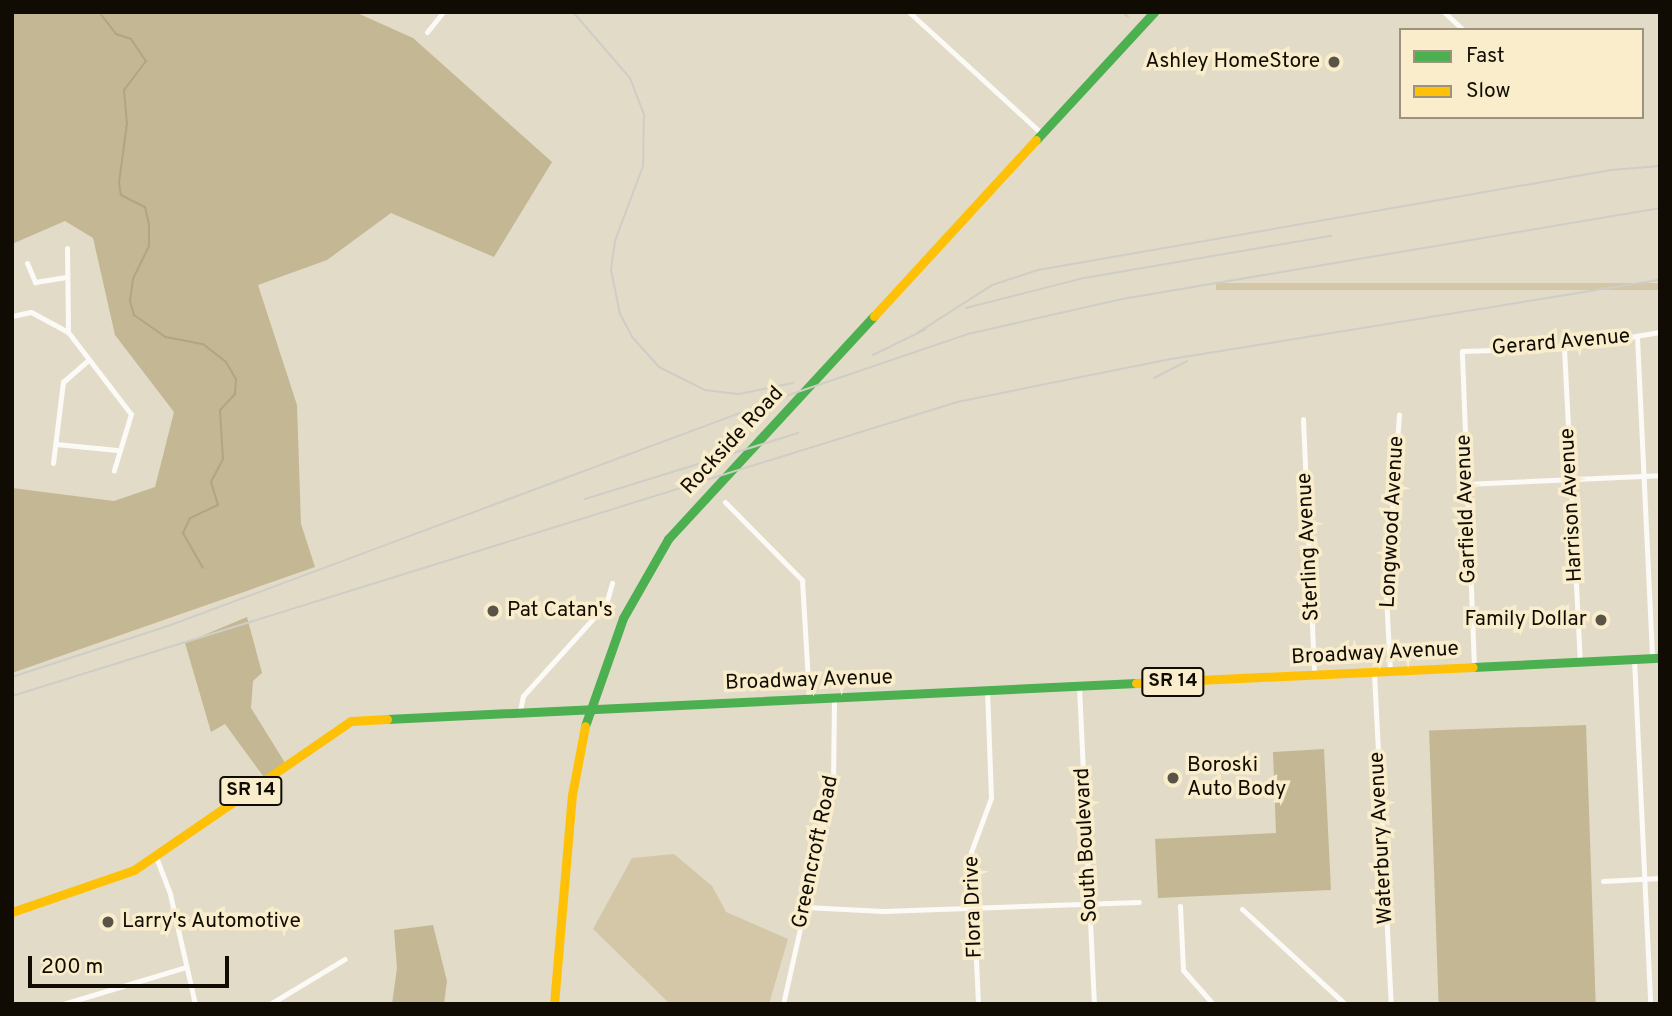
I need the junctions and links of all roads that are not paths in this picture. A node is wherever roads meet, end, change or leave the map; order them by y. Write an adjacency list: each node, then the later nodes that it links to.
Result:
1 (443, 12): 6 (street)
2 (909, 12): 7 (street)
3 (1154, 12): 7 (main road, Rockside Road)
4 (1444, 12): 5 (street)
5 (1461, 28)
6 (427, 32)
7 (1042, 134): 41 (main road, Rockside Road)
8 (67, 248): 10 (street)
9 (27, 263): 10 (street)
10 (65, 277): 12 (street)
11 (12, 316): 12 (street)
12 (68, 332): 17 (street)
13 (1660, 332): 14 (street, Gerard Avenue)
14 (1637, 337): 15 (street, Gerard Avenue); 24 (street)
15 (1564, 348): 16 (street, Gerard Avenue); 26 (street, Harrison Avenue)
16 (1462, 351): 27 (street, Garfield Avenue)
17 (87, 361): 20 (street); 21 (street)
18 (1399, 414): 34 (street, Longwood Avenue)
19 (1303, 419): 36 (street, Sterling Avenue)
20 (55, 444): 21 (street); 22 (street)
21 (117, 450): 23 (street)
22 (52, 463)
23 (114, 470)
24 (1643, 475): 25 (street); 26 (street); 30 (street)
25 (1660, 475)
26 (1571, 478): 27 (street); 32 (street, Harrison Avenue)
27 (1465, 484): 33 (street, Garfield Avenue)
28 (724, 502): 39 (street)
29 (612, 583): 42 (street)
30 (1656, 658): 31 (main road, Broadway Avenue / SR 14)
31 (1634, 659): 32 (main road, Broadway Avenue / SR 14); 45 (street)
32 (1580, 663): 33 (main road, Broadway Avenue / SR 14)
33 (1474, 667): 34 (main road, Broadway Avenue / SR 14)
34 (1390, 672): 35 (main road, Broadway Avenue / SR 14)
35 (1374, 673): 36 (main road, Broadway Avenue / SR 14); 67 (street, Waterbury Avenue)
36 (1314, 675): 37 (main road, Broadway Avenue / SR 14)
37 (1079, 687): 38 (main road, Broadway Avenue / SR 14); 48 (street, South Boulevard)
38 (987, 689): 40 (main road, Broadway Avenue / SR 14); 51 (street, Flora Drive)
39 (809, 698): 40 (main road, Broadway Avenue / SR 14); 41 (main road, Broadway Avenue / SR 14)
40 (834, 698): 50 (street, Greencroft Road)
41 (588, 708): 42 (main road, Broadway Avenue / SR 14); 61 (main road, Rockside Road)
42 (520, 711): 43 (main road, Broadway Avenue / SR 14)
43 (156, 857): 53 (main road, Broadway Avenue / SR 14); 55 (street)
44 (1660, 878): 45 (street)
45 (1643, 879): 46 (street); 68 (street)
46 (1602, 881)
47 (1139, 902): 48 (street)
48 (1090, 903): 51 (street); 64 (street, South Boulevard)
49 (1180, 906): 65 (street)
50 (805, 907): 51 (street); 62 (street, Greencroft Road)
51 (973, 908): 63 (street, Flora Drive)
52 (1242, 909): 66 (street)
53 (12, 912)
54 (345, 959): 56 (street)
55 (186, 967): 57 (street); 58 (street)
56 (287, 996): 59 (street); 60 (street)
57 (63, 1004)
58 (195, 1004)
59 (270, 1004)
60 (292, 1004)
61 (554, 1004)
62 (783, 1004)
63 (978, 1004)
64 (1094, 1004)
65 (1213, 1004)
66 (1345, 1004)
67 (1391, 1004)
68 (1650, 1004)

